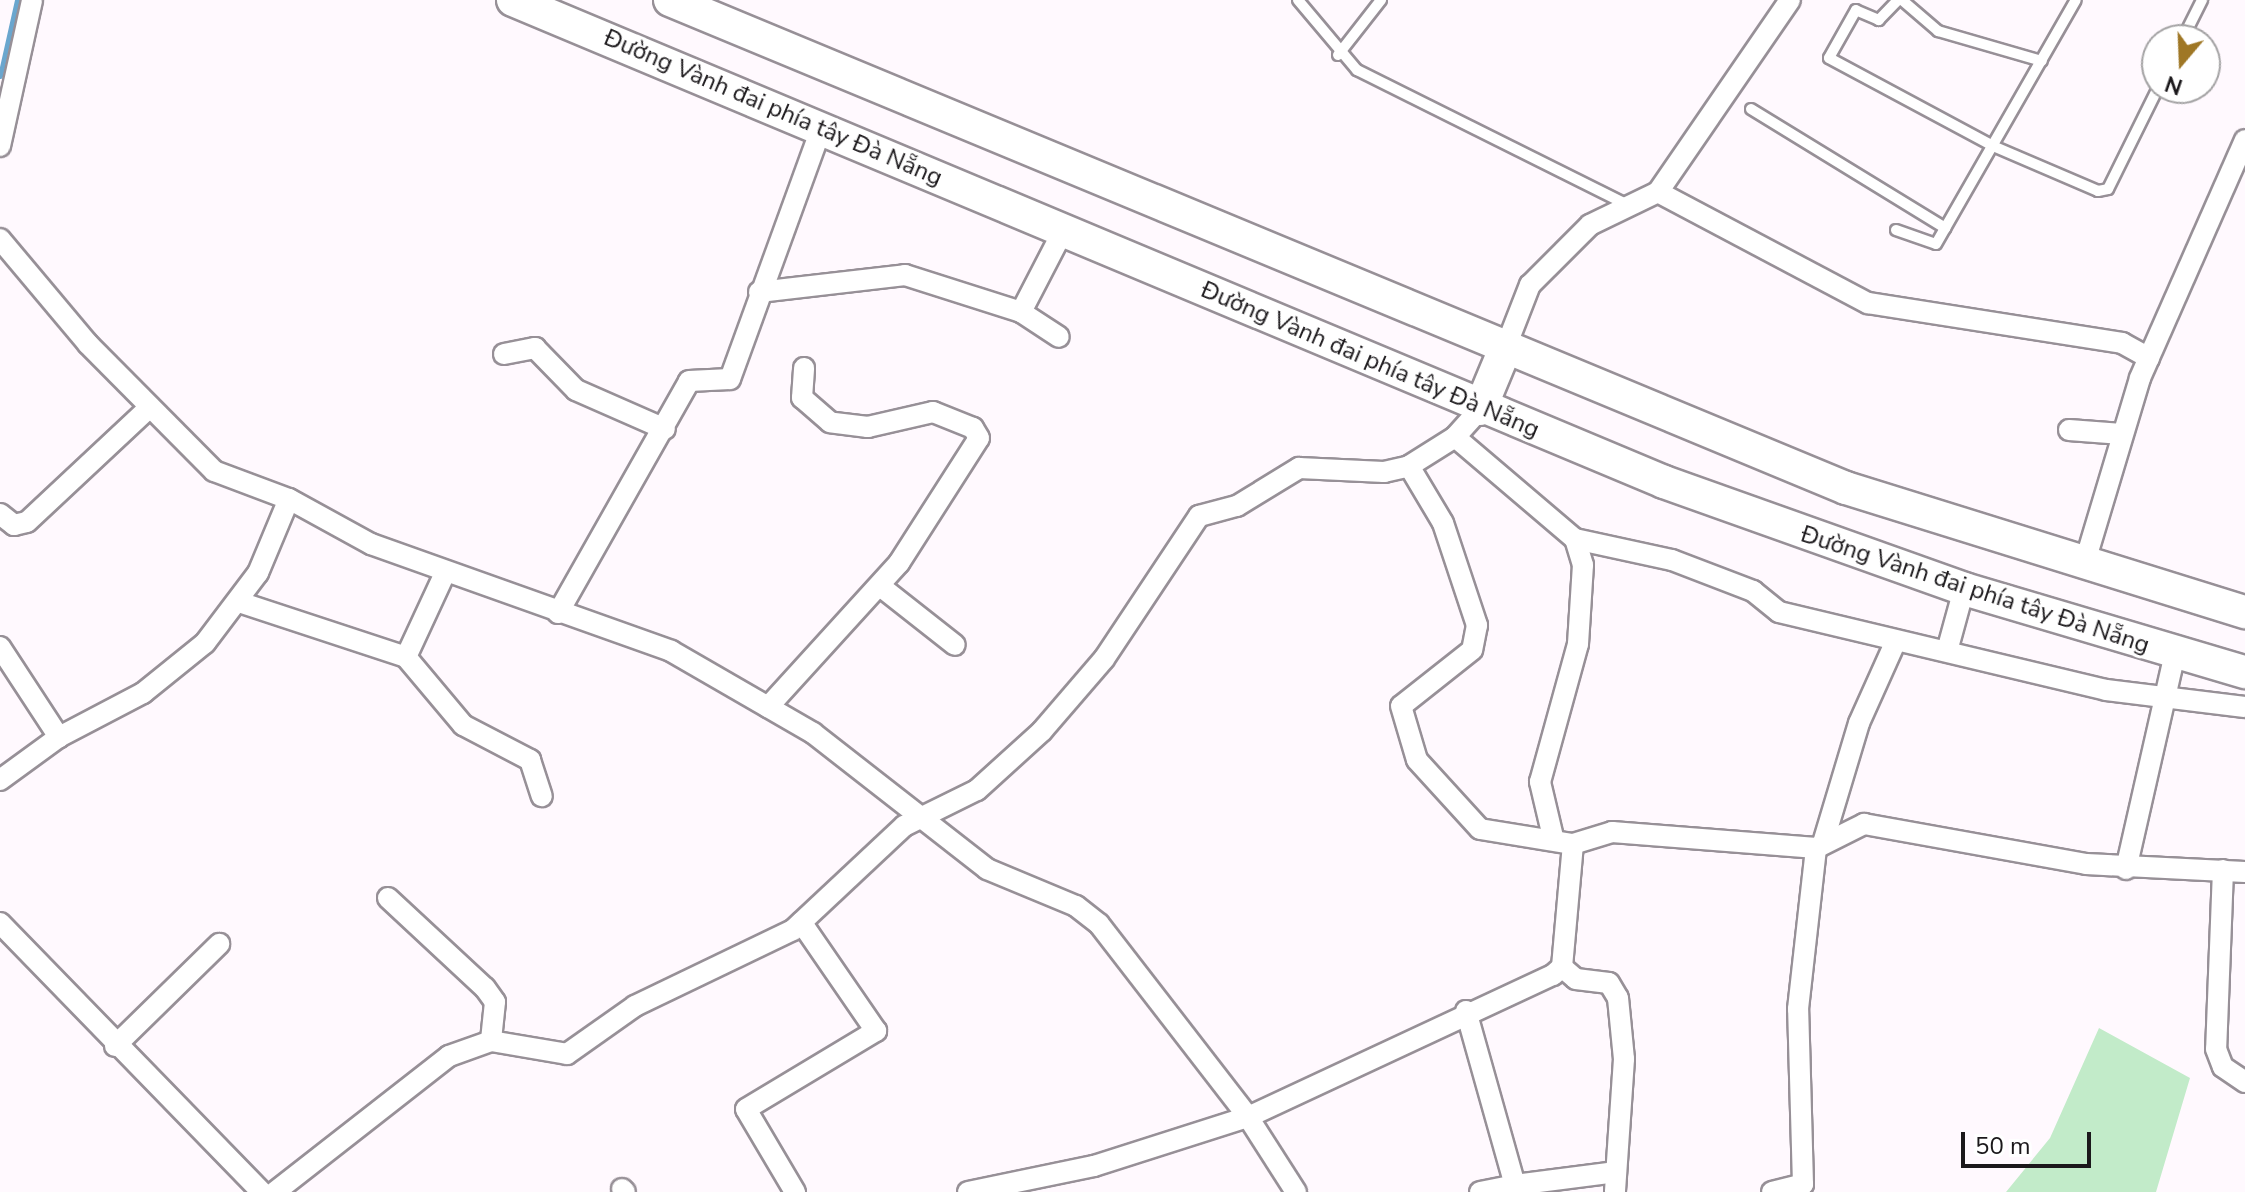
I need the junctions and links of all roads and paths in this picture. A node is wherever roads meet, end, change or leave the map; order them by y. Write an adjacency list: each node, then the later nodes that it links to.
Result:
1 (32, 0): 17 (street)
2 (513, 0): 15 (main road, Đường Vành đai phía tây Đà Nẵng)
3 (670, 0): 28 (main road)
4 (1298, 0): 11 (lane)
5 (1381, 0): 11 (lane)
6 (1790, 0): 19 (street)
7 (1900, 0): 12 (lane); 18 (lane)
8 (2076, 0): 12 (lane)
9 (2202, 0): 10 (lane)
10 (2190, 24)
11 (1338, 55): 20 (lane)
12 (2042, 61): 18 (lane)
13 (2150, 104): 18 (lane)
14 (1751, 109): 21 (lane)
15 (821, 129): 22 (main road, Đường Vành đai phía tây Đà Nẵng); 25 (street)
16 (2245, 140): 30 (street)
17 (0, 146)
18 (1993, 146): 21 (lane)
19 (1658, 192): 20 (street); 30 (street)
20 (1626, 204): 28 (street)
21 (1945, 228): 23 (lane)
22 (1064, 229): 26 (street); 33 (main road, Đường Vành đai phía tây Đà Nẵng)
23 (1896, 230)
24 (0, 239): 32 (street)
25 (759, 292): 26 (street); 34 (street)
26 (1021, 312): 27 (street)
27 (1059, 337)
28 (1505, 349): 33 (main road); 42 (main road)
29 (504, 354): 34 (street)
30 (2149, 358): 36 (street)
31 (804, 368): 44 (street)
32 (150, 407): 39 (street); 40 (street)
33 (1480, 409): 37 (street); 45 (main road, Đường Vành đai phía tây Đà Nẵng)
34 (665, 429): 48 (street)
35 (2069, 430): 36 (street)
36 (2122, 434): 42 (street)
37 (1455, 437): 38 (street); 41 (street)
38 (1409, 466): 62 (street); 63 (street)
39 (289, 499): 43 (street); 46 (street)
40 (0, 514)
41 (1575, 539): 49 (street); 63 (street)
42 (2084, 565): 47 (main road)
43 (445, 573): 48 (street); 54 (street)
44 (880, 586): 50 (street); 57 (street)
45 (1964, 589): 52 (street); 53 (main road, Đường Vành đai phía tây Đà Nẵng)
46 (239, 602): 54 (street); 59 (street)
47 (2245, 612)
48 (558, 613): 57 (street)
49 (1895, 643): 52 (street); 65 (street)
50 (955, 645)
51 (0, 647): 59 (street)
52 (1947, 651): 56 (street)
53 (2175, 654): 55 (main road, Đường Vành đai phía tây Đà Nẵng); 56 (street)
54 (406, 657): 61 (street)
55 (2245, 672)
56 (2163, 699): 58 (street); 66 (street)
57 (768, 707): 62 (street)
58 (2245, 707)
59 (59, 737): 60 (street)
60 (0, 780)
61 (542, 796)
62 (927, 818): 70 (street); 78 (street)
63 (1553, 837): 64 (street)
64 (1573, 844): 65 (street); 73 (street)
65 (1819, 845): 66 (street); 87 (street)
66 (2126, 869): 67 (street)
67 (2223, 870): 68 (street); 77 (street)
68 (2245, 872)
69 (388, 898): 75 (street)
70 (801, 922): 75 (street); 83 (street)
71 (0, 923): 76 (street)
72 (219, 944): 76 (street)
73 (1562, 967): 74 (street); 79 (street)
74 (1466, 1011): 78 (street); 80 (street)
75 (491, 1041): 82 (street)
76 (115, 1046): 81 (street)
77 (2245, 1082)
78 (1248, 1117): 84 (street); 85 (street)
79 (1615, 1182): 80 (street)
80 (1515, 1185): 86 (street)
81 (252, 1189)
82 (275, 1192)
83 (795, 1192)
84 (968, 1192)
85 (1296, 1192)
86 (1480, 1192)
87 (1772, 1192)

